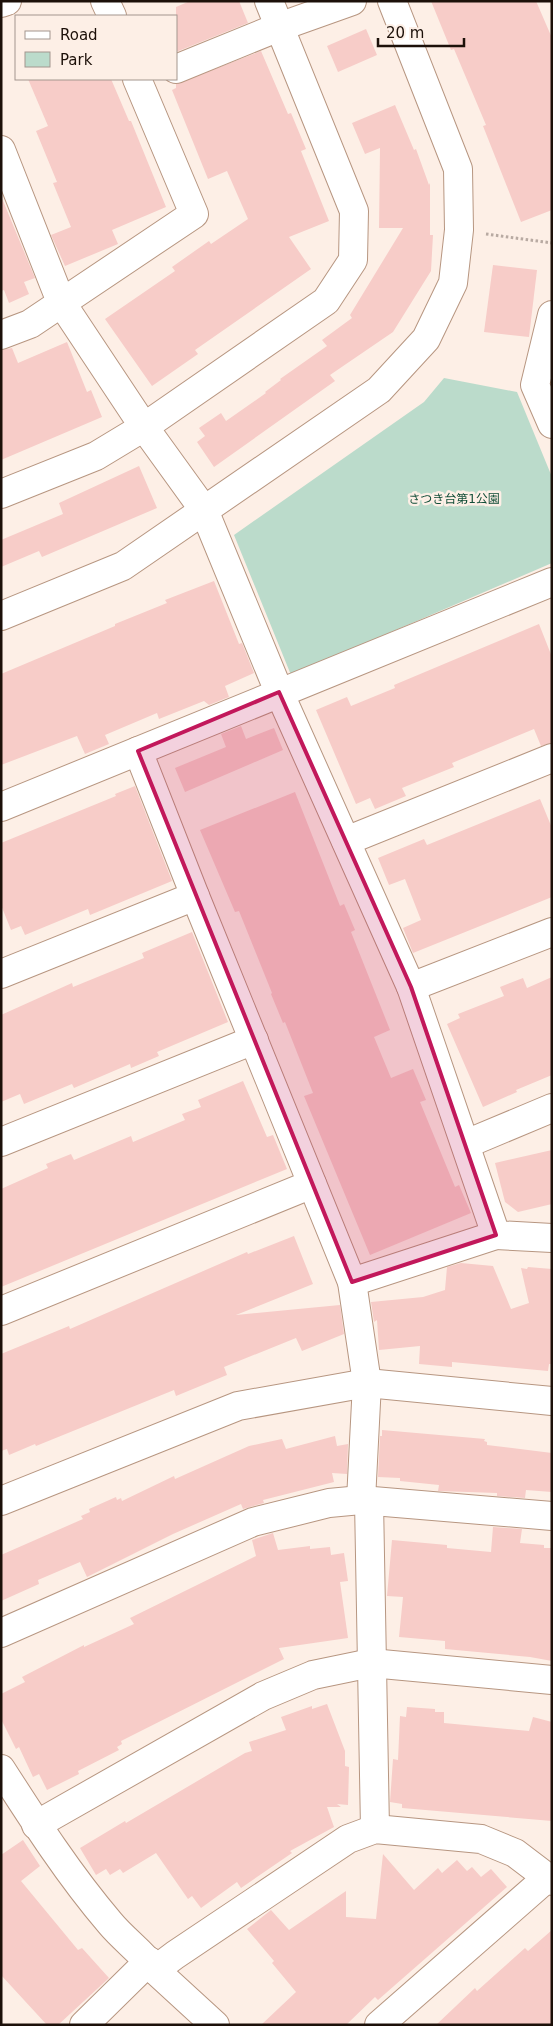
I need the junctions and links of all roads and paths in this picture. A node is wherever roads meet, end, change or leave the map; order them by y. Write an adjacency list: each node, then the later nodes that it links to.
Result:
1 (7, 1): 6 (street)
2 (105, 1): 7 (street)
3 (269, 1): 8 (street)
4 (352, 1): 8 (street)
5 (392, 1): 12 (street)
6 (1, 4)
7 (112, 15)
8 (279, 27): 9 (street); 18 (street)
9 (178, 68)
10 (143, 80): 14 (street)
11 (4, 164): 14 (street)
12 (459, 230): 13 (path); 20 (street)
13 (552, 243)
14 (61, 302): 16 (street); 18 (street)
15 (552, 315): 17 (street)
16 (1, 336)
17 (552, 424)
18 (144, 426): 19 (street); 20 (street)
19 (1, 494)
20 (204, 510): 22 (street); 23 (street)
21 (552, 582): 23 (street)
22 (1, 616)
23 (279, 692): 24 (street); 27 (street)
24 (138, 752): 26 (street); 28 (street)
25 (552, 758): 27 (street)
26 (1, 807)
27 (346, 841): 31 (street)
28 (195, 896): 30 (street); 32 (street)
29 (552, 932): 31 (street)
30 (1, 974)
31 (411, 987): 35 (street)
32 (254, 1040): 34 (street); 36 (street)
33 (552, 1108): 35 (street)
34 (1, 1142)
35 (466, 1144): 37 (street)
36 (312, 1184): 39 (street); 40 (street)
37 (496, 1234): 38 (street); 39 (street)
38 (552, 1238)
39 (352, 1282): 41 (street)
40 (1, 1311)
41 (366, 1383): 42 (street); 43 (street); 44 (street)
42 (552, 1401)
43 (1, 1501)
44 (365, 1501): 45 (street); 46 (street); 47 (street)
45 (552, 1516)
46 (1, 1633)
47 (372, 1663): 48 (street); 50 (street); 51 (street)
48 (552, 1680)
49 (1, 1769): 50 (street)
50 (36, 1825): 53 (street)
51 (375, 1829): 52 (street); 53 (street)
52 (550, 1879): 56 (street)
53 (152, 1966): 54 (street); 55 (street)
54 (84, 2025)
55 (215, 2025)
56 (379, 2025)

